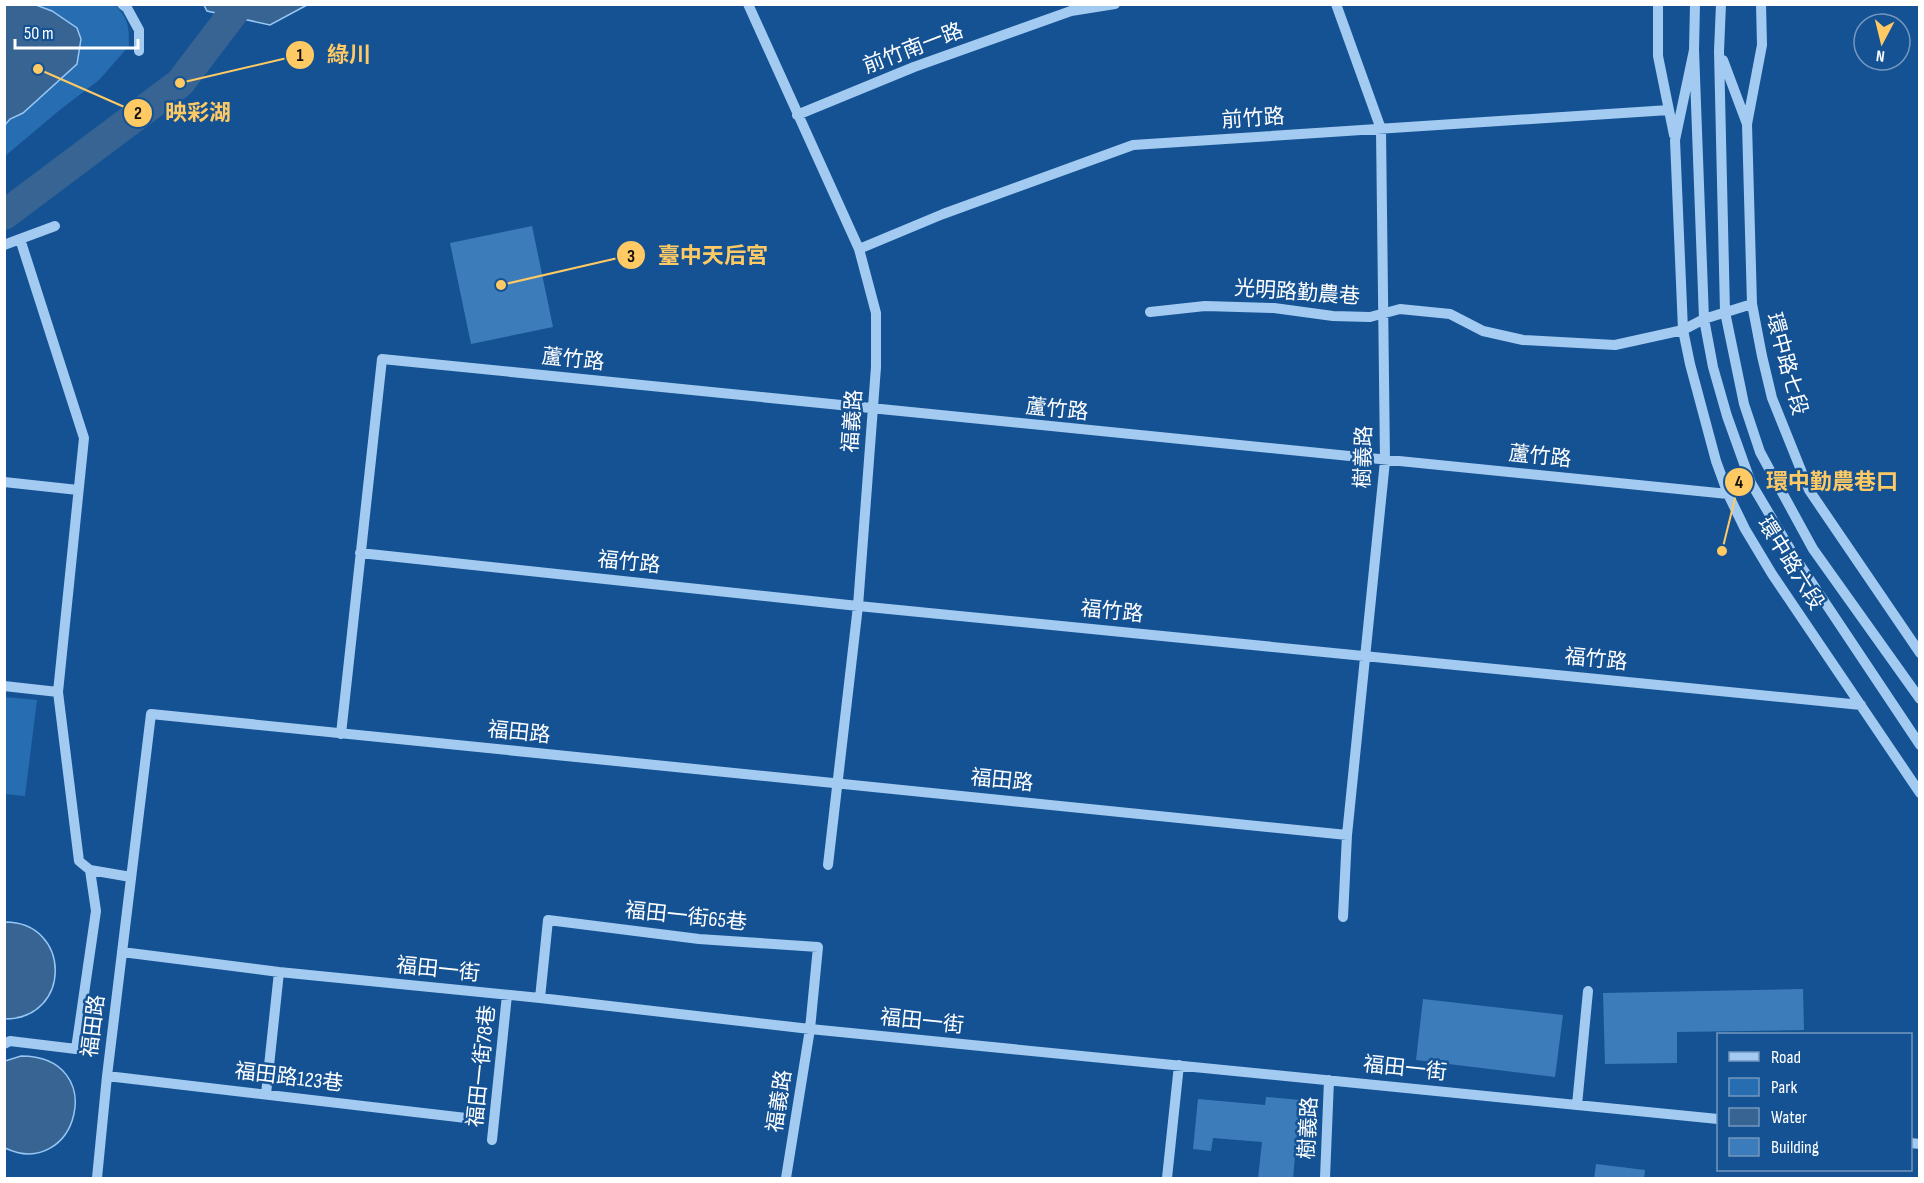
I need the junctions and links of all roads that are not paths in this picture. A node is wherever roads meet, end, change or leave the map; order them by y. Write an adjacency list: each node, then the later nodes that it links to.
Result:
1 (122, 4): 10 (street)
2 (748, 4): 13 (street, 福義路)
3 (1115, 4): 13 (street, 前竹南一路)
4 (1336, 4): 15 (street, 樹義路)
5 (1658, 4): 12 (street)
6 (1761, 4): 14 (street)
7 (1695, 8): 9 (street)
8 (1721, 8): 11 (street, 環中路七段)
9 (1694, 50): 16 (street); 25 (street)
10 (139, 51)
11 (1719, 51): 14 (street, 環中路七段); 23 (street, 環中路七段)
12 (1669, 110): 15 (street, 前竹路); 16 (street)
13 (797, 115): 20 (street, 福義路)
14 (1747, 124): 21 (street, 環中路七段)
15 (1381, 129): 20 (street, 前竹路); 24 (street, 樹義路)
16 (1675, 140): 26 (street)
17 (55, 226): 18 (street)
18 (20, 239): 19 (street); 30 (street)
19 (4, 245)
20 (859, 249): 27 (street, 福義路)
21 (1752, 304): 23 (street, 光明路勤農巷); 34 (street, 環中路七段)
22 (1150, 312): 24 (street, 光明路勤農巷)
23 (1725, 312): 25 (street, 光明路勤農巷); 38 (street, 環中路六段)
24 (1383, 314): 26 (street, 光明路勤農巷); 28 (street, 樹義路)
25 (1704, 319): 26 (street, 光明路勤農巷); 41 (street, 環中路六段)
26 (1683, 330): 31 (street, 環中路六段)
27 (873, 410): 28 (street, 蘆竹路); 32 (street, 蘆竹路); 33 (street, 福義路)
28 (1385, 461): 31 (street, 蘆竹路); 35 (street, 樹義路)
29 (4, 482): 30 (street)
30 (78, 490): 37 (street)
31 (1728, 494): 39 (street, 環中路六段)
32 (360, 553): 33 (street, 福竹路); 40 (street)
33 (858, 606): 35 (street, 福竹路); 42 (street, 福義路)
34 (1920, 653)
35 (1366, 655): 39 (street, 福竹路); 44 (street, 樹義路)
36 (4, 686): 37 (street)
37 (58, 692): 46 (street)
38 (1920, 699)
39 (1861, 705): 43 (street, 環中路六段)
40 (341, 734): 42 (street, 福田路); 47 (street, 福田路)
41 (1920, 745)
42 (838, 783): 44 (street, 福田路); 45 (street, 福義路)
43 (1920, 793)
44 (1347, 835): 48 (street, 樹義路)
45 (828, 865)
46 (90, 870): 47 (street); 55 (street)
47 (131, 877): 49 (street, 福田路)
48 (1343, 917)
49 (122, 952): 50 (street, 福田一街); 57 (street, 福田路)
50 (279, 972): 52 (street, 福田一街); 59 (street)
51 (1588, 991): 60 (street)
52 (507, 995): 53 (street, 福田一街); 63 (street, 福田一街78巷)
53 (540, 998): 54 (street, 福田一街); 54 (street, 福田一街65巷)
54 (810, 1029): 56 (street, 福田一街); 65 (street, 福義路)
55 (4, 1044)
56 (1179, 1065): 58 (street, 福田一街); 66 (street)
57 (107, 1076): 59 (street, 福田路123巷); 64 (street, 福田路)
58 (1329, 1080): 60 (street, 福田一街); 67 (street, 樹義路)
59 (266, 1094): 61 (street, 福田路123巷)
60 (1577, 1105): 62 (street, 福田一街)
61 (465, 1118)
62 (1717, 1119)
63 (492, 1140)
64 (97, 1179)
65 (786, 1179)
66 (1167, 1179)
67 (1324, 1179)

